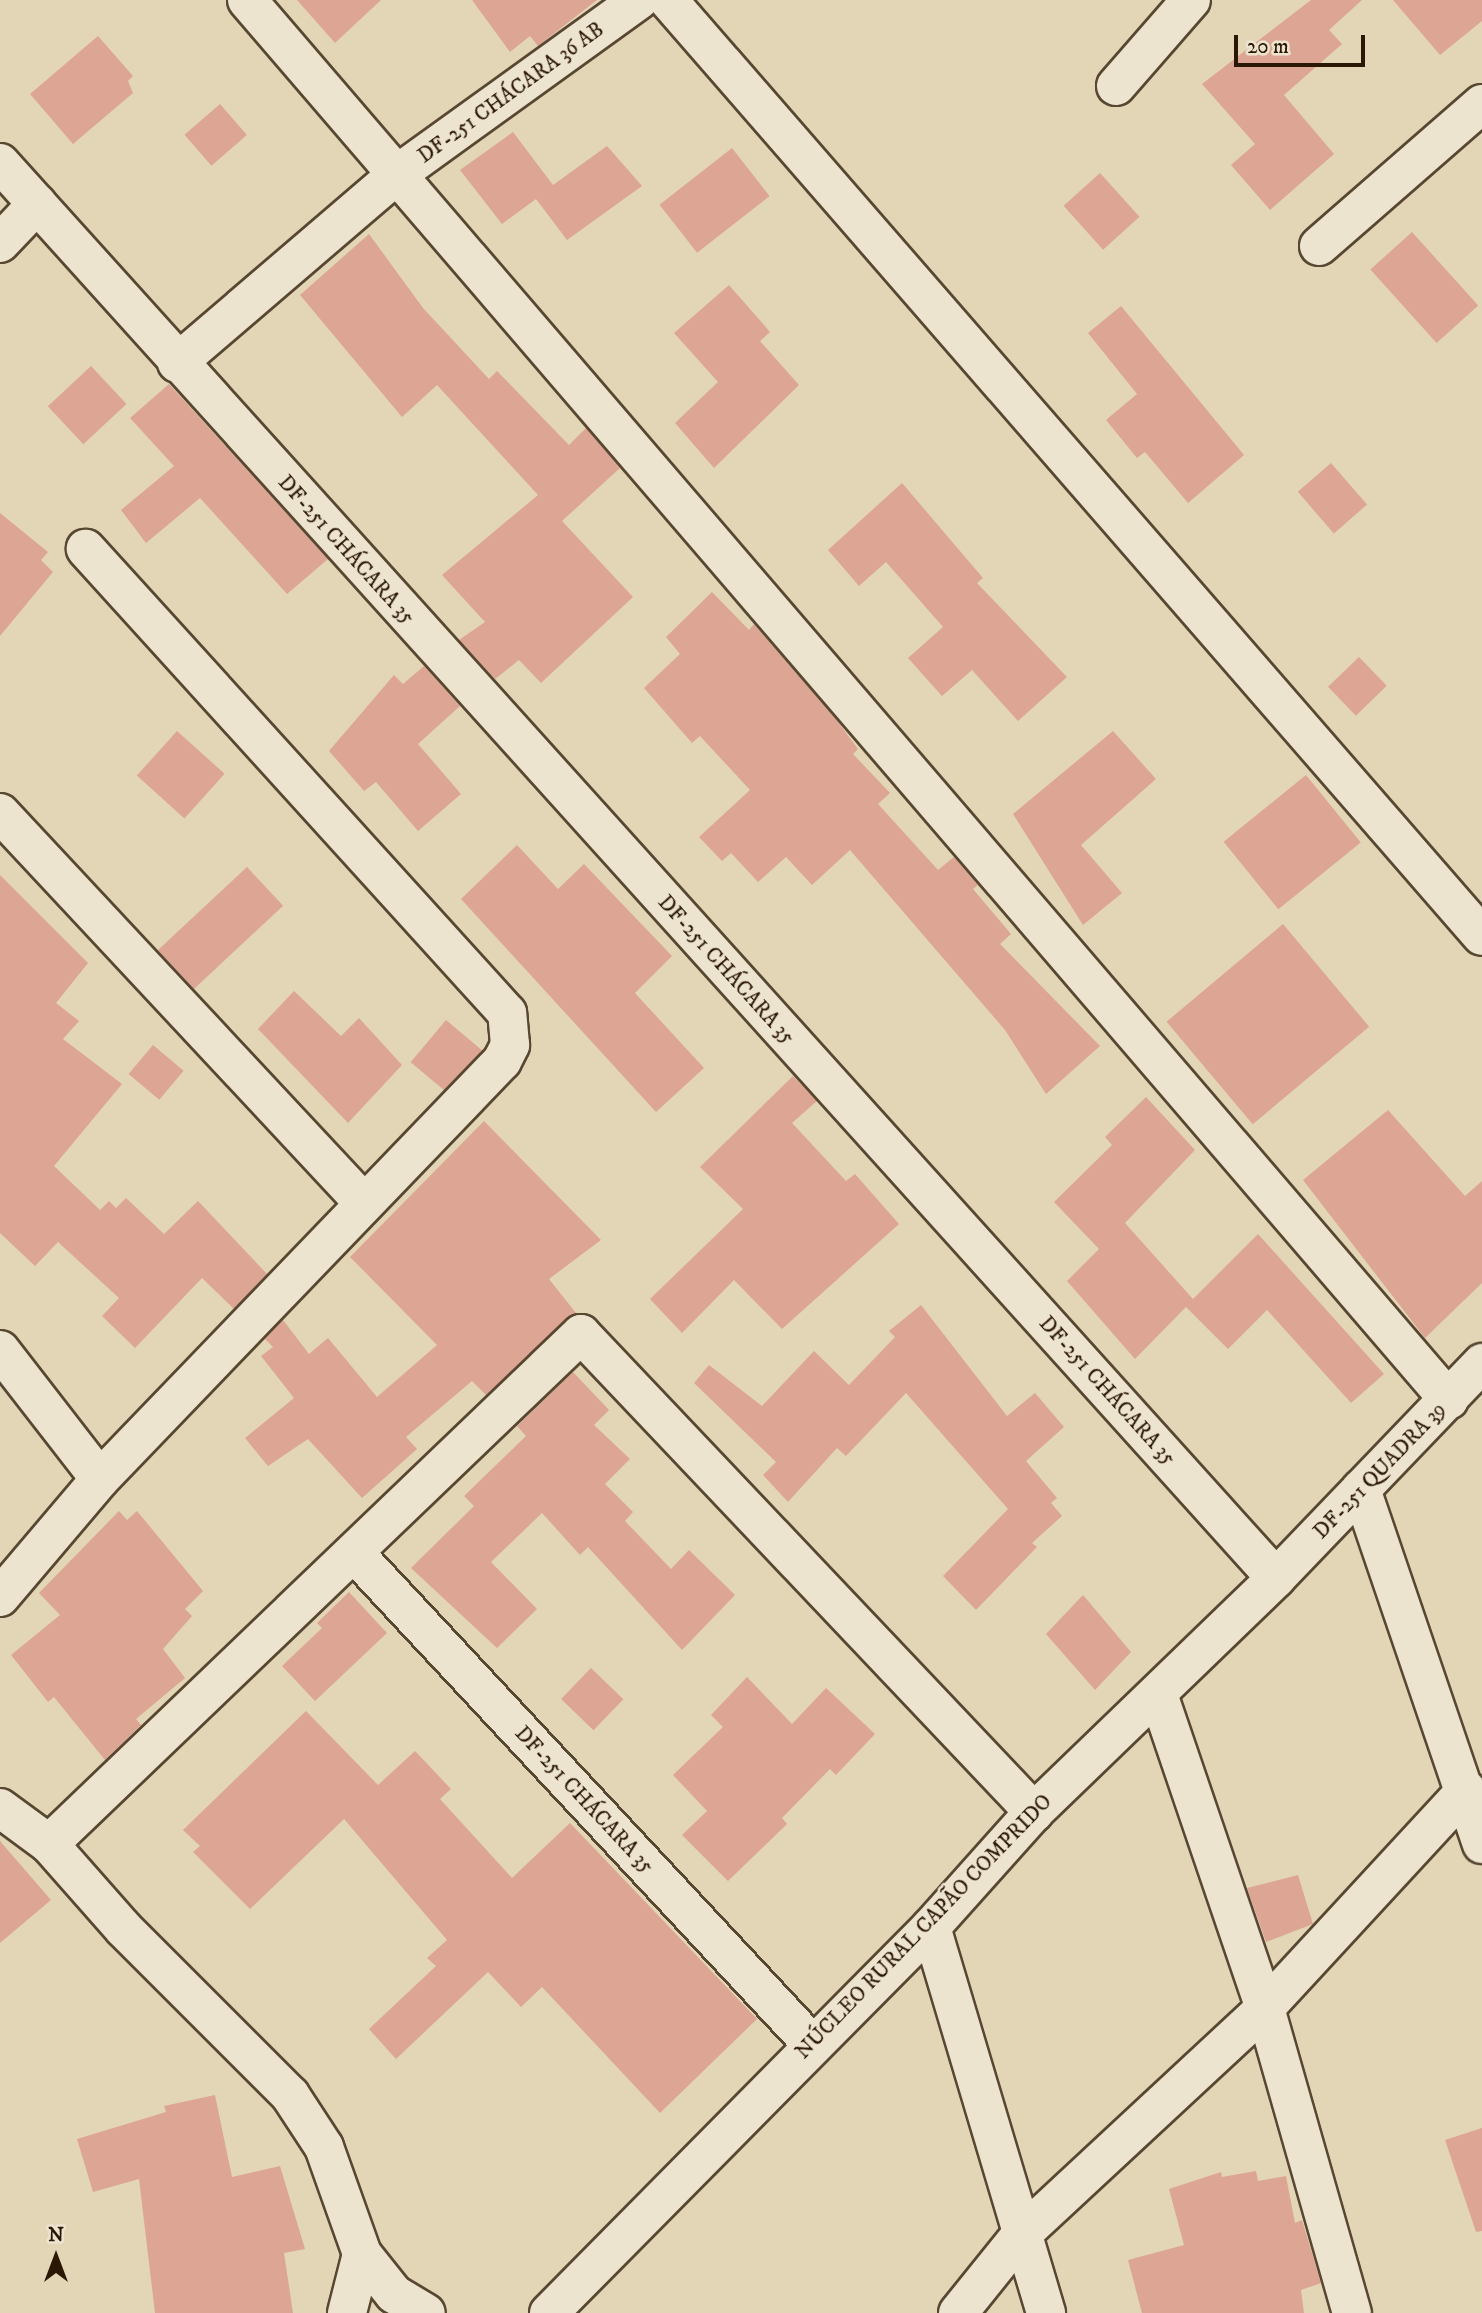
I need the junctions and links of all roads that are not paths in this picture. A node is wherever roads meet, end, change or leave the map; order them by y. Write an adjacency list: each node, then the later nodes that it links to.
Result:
1 (247, 0): 8 (street, DF-251 CHÁCARA 36 AB)
2 (639, 0): 8 (street, DF-251 CHÁCARA 36 AB)
3 (668, 0): 15 (street)
4 (1191, 0): 5 (street)
5 (1116, 86)
6 (1482, 104): 11 (street)
7 (0, 163): 9 (street, DF-251 CHÁCARA 35)
8 (399, 173): 12 (street); 19 (street)
9 (37, 204): 10 (street); 12 (street, DF-251 CHÁCARA 35)
10 (0, 243)
11 (1319, 246)
12 (177, 363): 23 (street, DF-251 CHÁCARA 35)
13 (86, 549): 16 (street)
14 (0, 813): 16 (street)
15 (1482, 936)
16 (363, 1202): 20 (street)
17 (0, 1350): 20 (street)
18 (1482, 1363): 19 (street, DF-251 QUADRA 39)
19 (1449, 1400): 21 (street, DF-251 QUADRA 39)
20 (100, 1479): 24 (street)
21 (1361, 1489): 23 (street, DF-251 QUADRA 39); 26 (street)
22 (356, 1555): 28 (street); 29 (street); 33 (street, DF-251 CHÁCARA 35)
23 (1276, 1578): 25 (street, NÚCLEO RURAL CAPÃO COMPRIDO)
24 (0, 1597)
25 (1158, 1694): 28 (street, NÚCLEO RURAL CAPÃO COMPRIDO); 32 (street)
26 (1466, 1790): 30 (street); 32 (street)
27 (0, 1808): 29 (street)
28 (1034, 1812): 31 (street, NÚCLEO RURAL CAPÃO COMPRIDO)
29 (49, 1844): 35 (street)
30 (1482, 1844)
31 (931, 1927): 33 (street, NÚCLEO RURAL CAPÃO COMPRIDO); 34 (street)
32 (1265, 2008): 34 (street); 41 (street)
33 (812, 2044): 38 (street, NÚCLEO RURAL CAPÃO COMPRIDO)
34 (1020, 2236): 39 (street); 40 (street)
35 (362, 2254): 36 (street); 37 (street)
36 (347, 2313)
37 (426, 2313)
38 (550, 2313)
39 (958, 2313)
40 (1046, 2313)
41 (1352, 2313)

